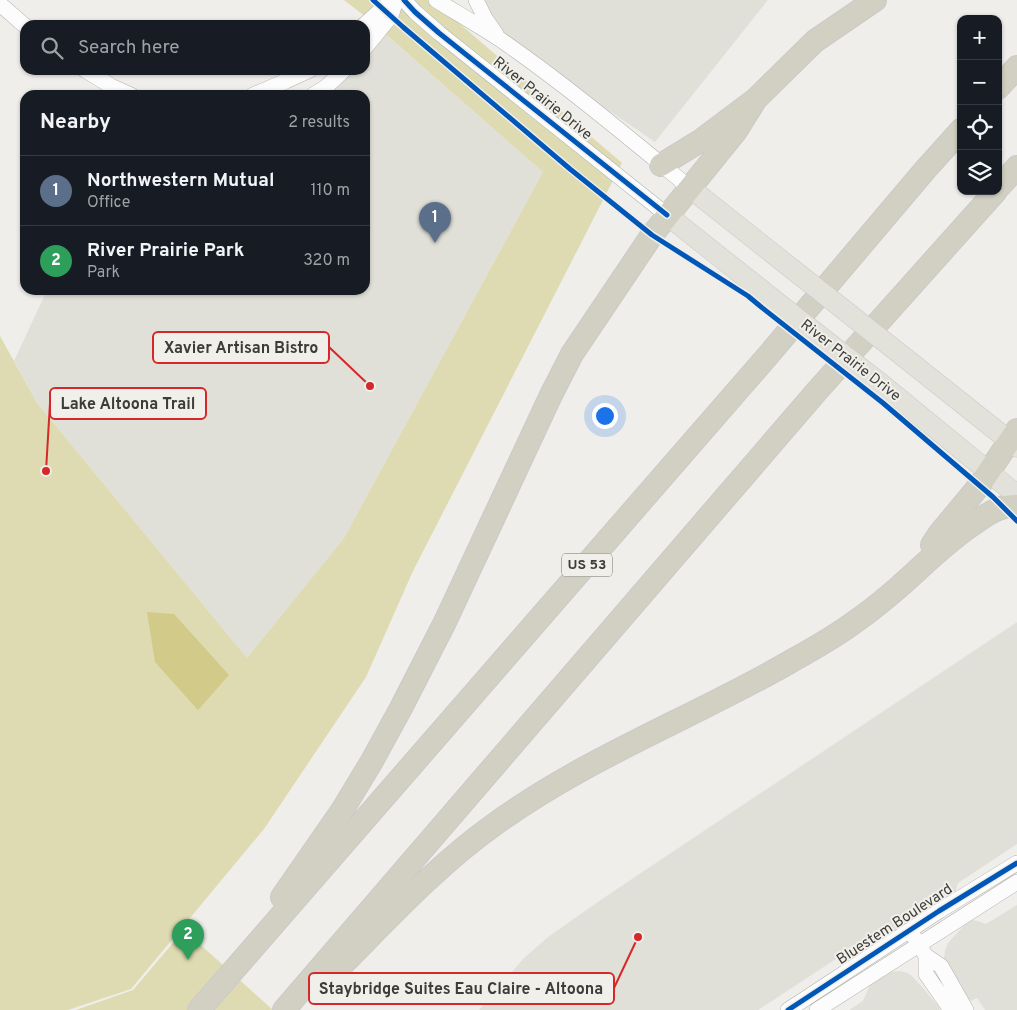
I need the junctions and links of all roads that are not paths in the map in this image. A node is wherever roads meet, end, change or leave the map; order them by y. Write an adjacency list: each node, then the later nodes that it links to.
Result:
1 (392, 0): 8 (street)
2 (396, 0): 11 (street)
3 (404, 0): 27 (street, River Prairie Drive)
4 (436, 0): 10 (street, River Prairie Drive)
5 (476, 0): 10 (street)
6 (875, 0): 20 (highway)
7 (0, 4): 9 (street)
8 (370, 20)
9 (20, 22)
10 (500, 39): 22 (street, River Prairie Drive)
11 (370, 42)
12 (1017, 67): 16 (highway)
13 (93, 75): 17 (street)
14 (299, 75): 18 (street)
15 (339, 75): 19 (street)
16 (1002, 84)
17 (120, 90)
18 (266, 90)
19 (321, 90)
20 (756, 99): 22 (highway); 25 (highway)
21 (957, 134): 37 (highway, US 53)
22 (661, 164): 25 (street, River Prairie Drive)
23 (1017, 167): 24 (highway)
24 (1002, 184)
25 (690, 188): 27 (highway); 28 (main road, River Prairie Drive, bridge)
26 (992, 195): 38 (highway)
27 (667, 215): 29 (main road, River Prairie Drive, bridge); 37 (highway)
28 (1015, 440): 29 (highway)
29 (990, 472): 30 (main road, River Prairie Drive); 32 (highway)
30 (1017, 494)
31 (1017, 506): 32 (highway)
32 (917, 569): 39 (highway)
33 (1017, 863): 35 (street, Bluestem Boulevard)
34 (1017, 882): 36 (street, Bluestem Boulevard)
35 (910, 930): 36 (street); 40 (street, Bluestem Boulevard)
36 (922, 950): 41 (street, Bluestem Boulevard); 42 (street); 43 (street)
37 (205, 1004)
38 (284, 1010)
39 (295, 1010)
40 (788, 1010)
41 (817, 1010)
42 (951, 1010)
43 (966, 1010)

